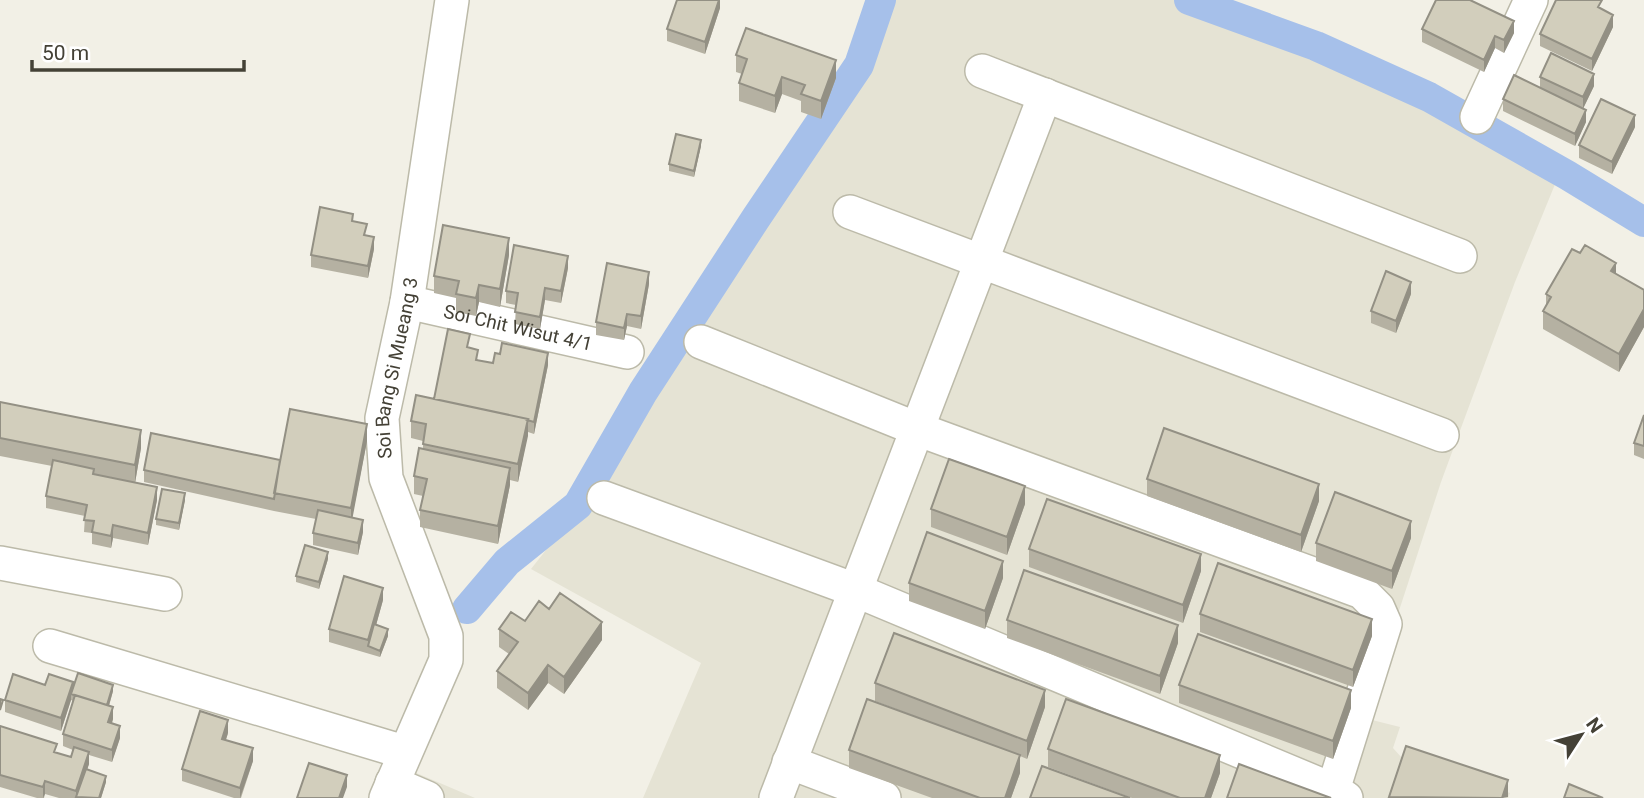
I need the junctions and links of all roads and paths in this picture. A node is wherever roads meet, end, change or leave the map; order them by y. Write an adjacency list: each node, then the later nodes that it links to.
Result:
1 (452, 0): 9 (street, Soi Bang Si Mueang 3)
2 (1531, 0): 5 (street)
3 (982, 71): 4 (street)
4 (1045, 95): 7 (street); 8 (street)
5 (1477, 117)
6 (850, 212): 8 (street)
7 (1460, 256)
8 (981, 262): 12 (street); 13 (street)
9 (407, 302): 11 (street, Soi Chit Wisut 4/1); 19 (street, Soi Bang Si Mueang 3)
10 (701, 342): 12 (street)
11 (627, 352)
12 (917, 429): 16 (street); 22 (street)
13 (1442, 435)
14 (604, 498): 16 (street)
15 (0, 564): 17 (street)
16 (855, 590): 20 (street); 22 (street)
17 (165, 594)
18 (50, 646): 19 (street)
19 (404, 752): 21 (street, Soi Bang Si Mueang 3)
20 (789, 762): 24 (street); 25 (street)
21 (389, 791): 23 (street)
22 (1340, 794)
23 (427, 798)
24 (776, 798)
25 (884, 798)

